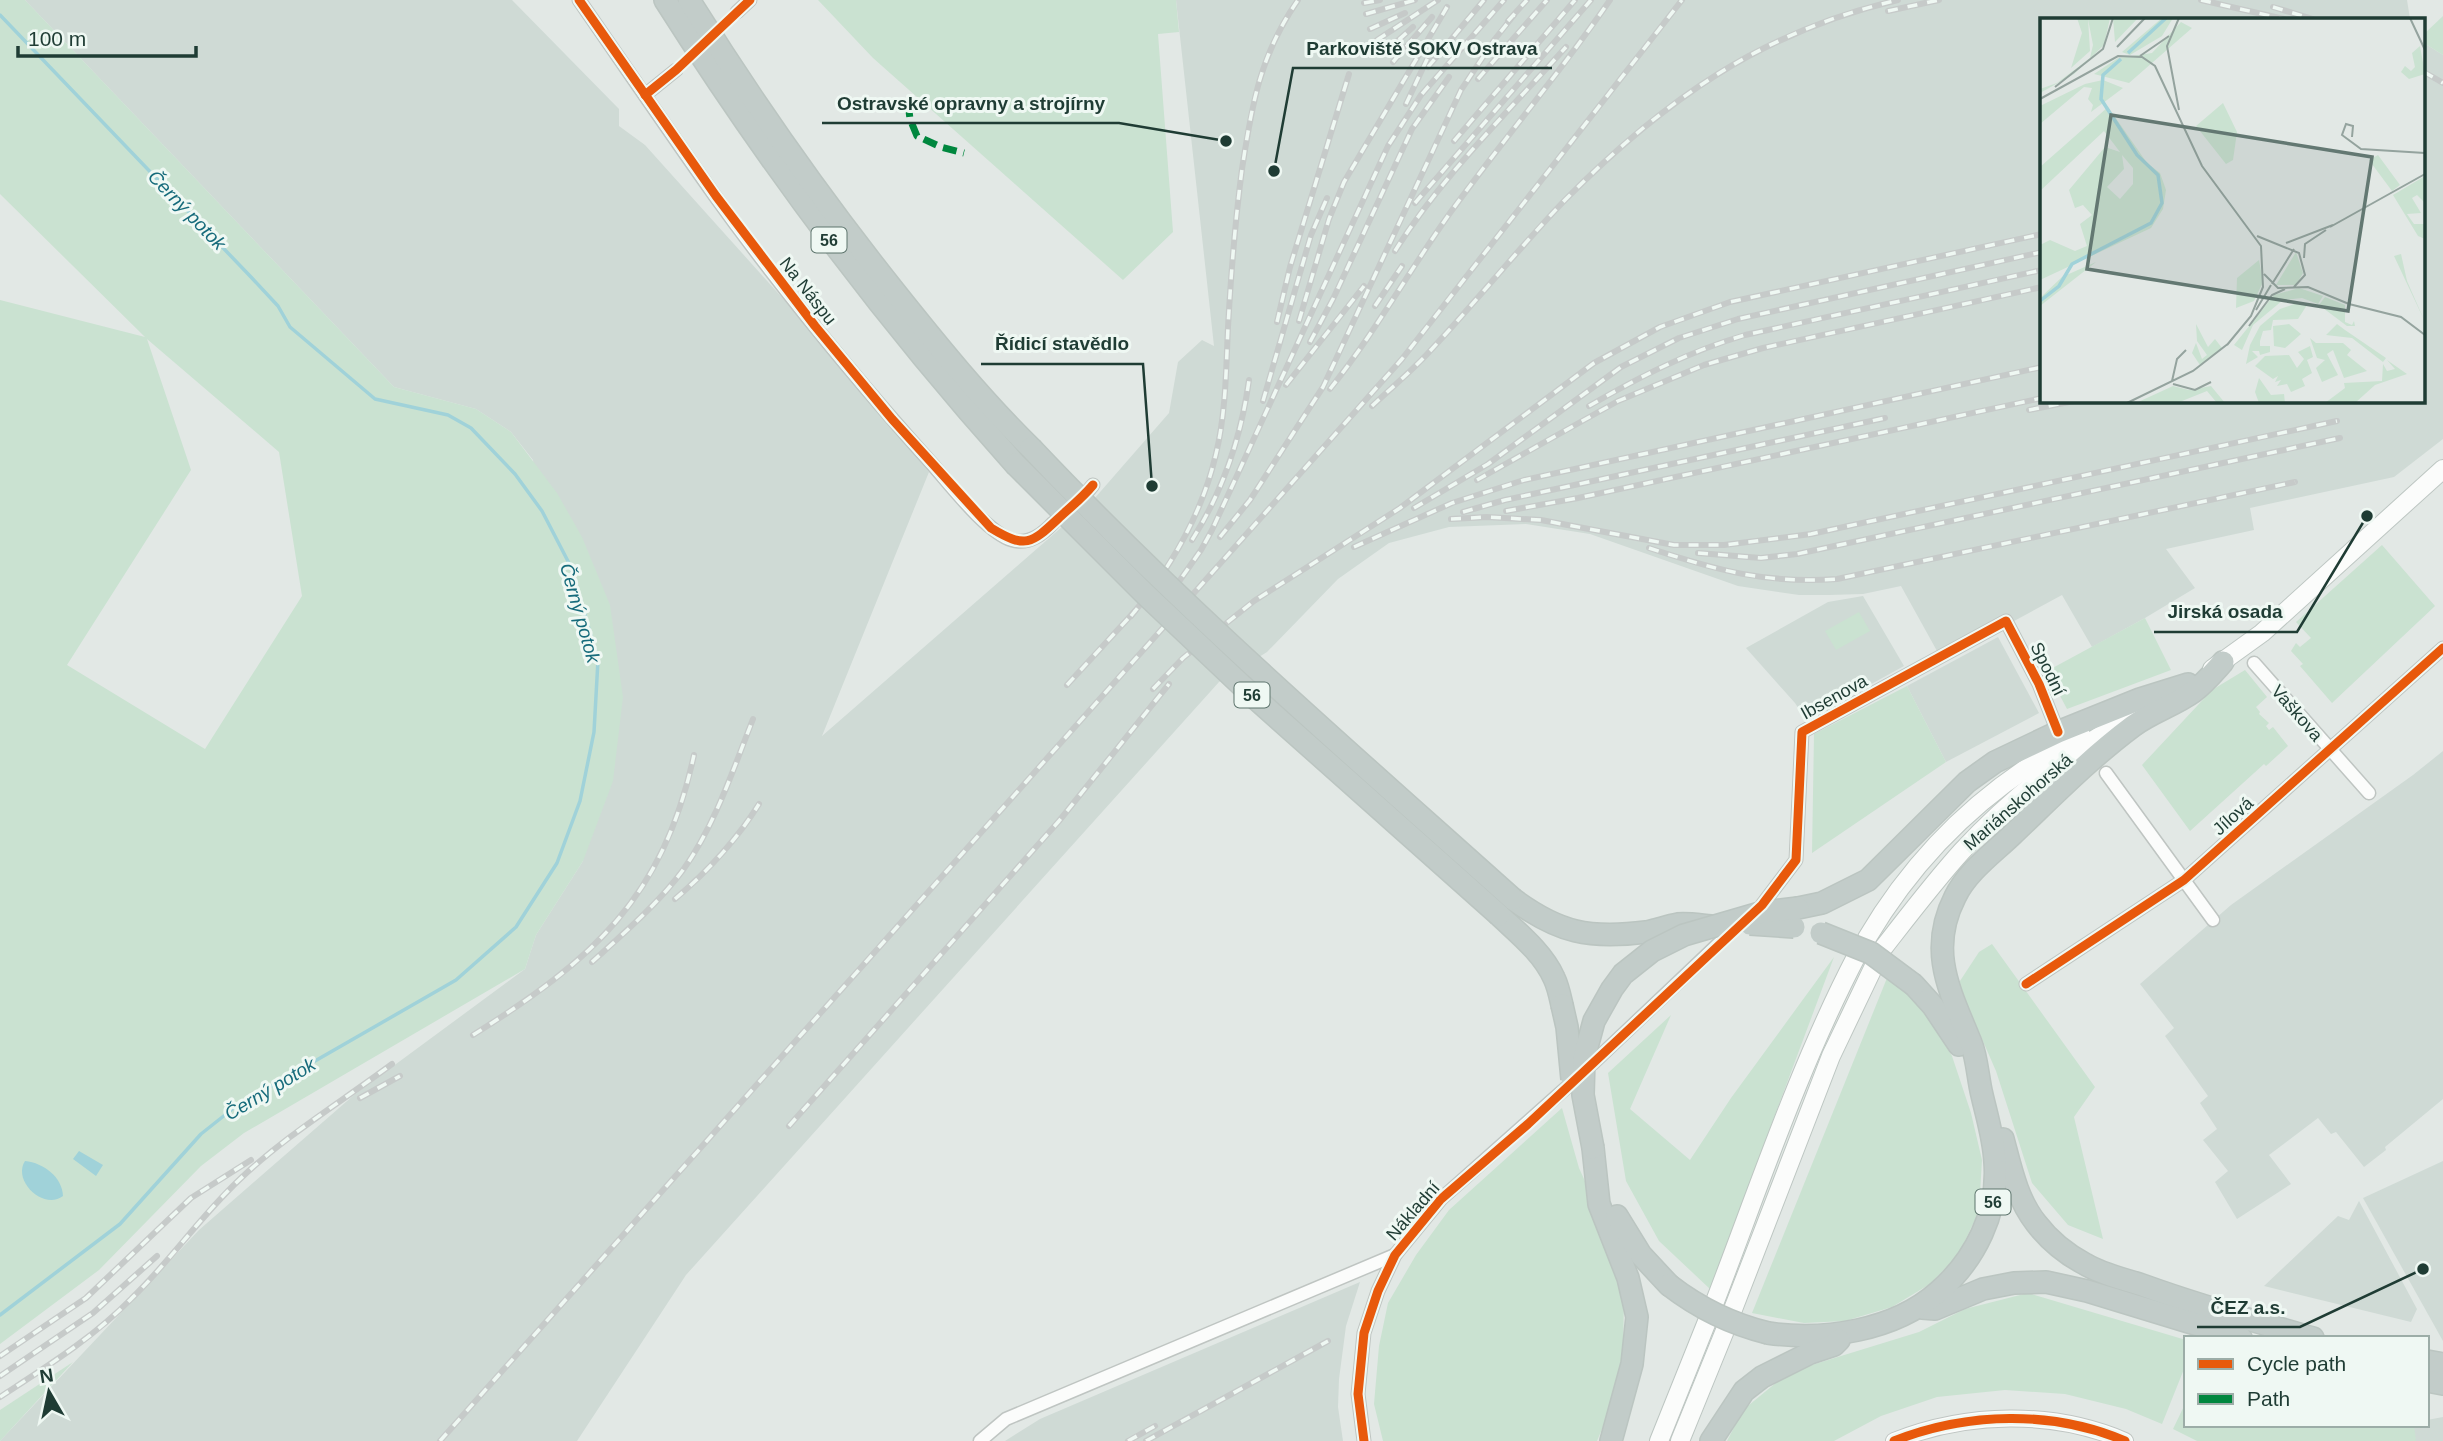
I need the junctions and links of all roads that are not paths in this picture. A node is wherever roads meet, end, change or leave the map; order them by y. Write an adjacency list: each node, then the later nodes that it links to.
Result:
1 (579, 0): 7 (street, Na Náspu)
2 (665, 0): 32 (highway, 56, bridge)
3 (689, 0): 23 (highway, 56, bridge)
4 (750, 0): 5 (street)
5 (737, 12)
6 (676, 70): 7 (street)
7 (645, 95): 9 (street, Na Náspu)
8 (2443, 469): 12 (main road, Mariánskohorská)
9 (1053, 523)
10 (2006, 621): 15 (street, Spodní); 20 (street, Ibsenova)
11 (2443, 648): 16 (street, Jílová)
12 (2223, 662): 14 (main road, Mariánskohorská); 30 (highway)
13 (2254, 663): 16 (street, Vaškova)
14 (2184, 687): 15 (highway); 24 (main road, Mariánskohorská); 25 (main road, Mariánskohorská)
15 (2058, 732): 21 (highway)
16 (2330, 750): 18 (street, Vaškova); 19 (street, Jílová)
17 (2106, 773): 19 (street)
18 (2370, 793)
19 (2184, 880): 22 (street); 28 (street, Jílová)
20 (1762, 905)
21 (1796, 918): 23 (highway, 56, bridge); 30 (highway, 56, bridge)
22 (2213, 920)
23 (1725, 930): 29 (street); 32 (highway, 56, bridge)
24 (1867, 938)
25 (1884, 947)
26 (1857, 955): 42 (main road)
27 (1875, 964): 43 (main road)
28 (2026, 984)
29 (1592, 1064)
30 (1976, 1070): 34 (highway, 56); 35 (highway, 56)
31 (1567, 1087): 33 (street, Nákladní)
32 (1592, 1148): 38 (highway, 56, bridge); 39 (highway)
33 (1395, 1255): 40 (street, Nákladní); 41 (street, Nákladní)
34 (2180, 1310): 35 (highway, 56); 36 (highway, 56); 37 (highway, 56)
35 (1908, 1312): 38 (highway, 56)
36 (2237, 1336)
37 (2306, 1336)
38 (1837, 1338): 44 (highway)
39 (1611, 1440)
40 (980, 1441)
41 (1364, 1441)
42 (1659, 1441)
43 (1681, 1441)
44 (1712, 1441)
45 (1894, 1441): 46 (street)
46 (2125, 1441)

